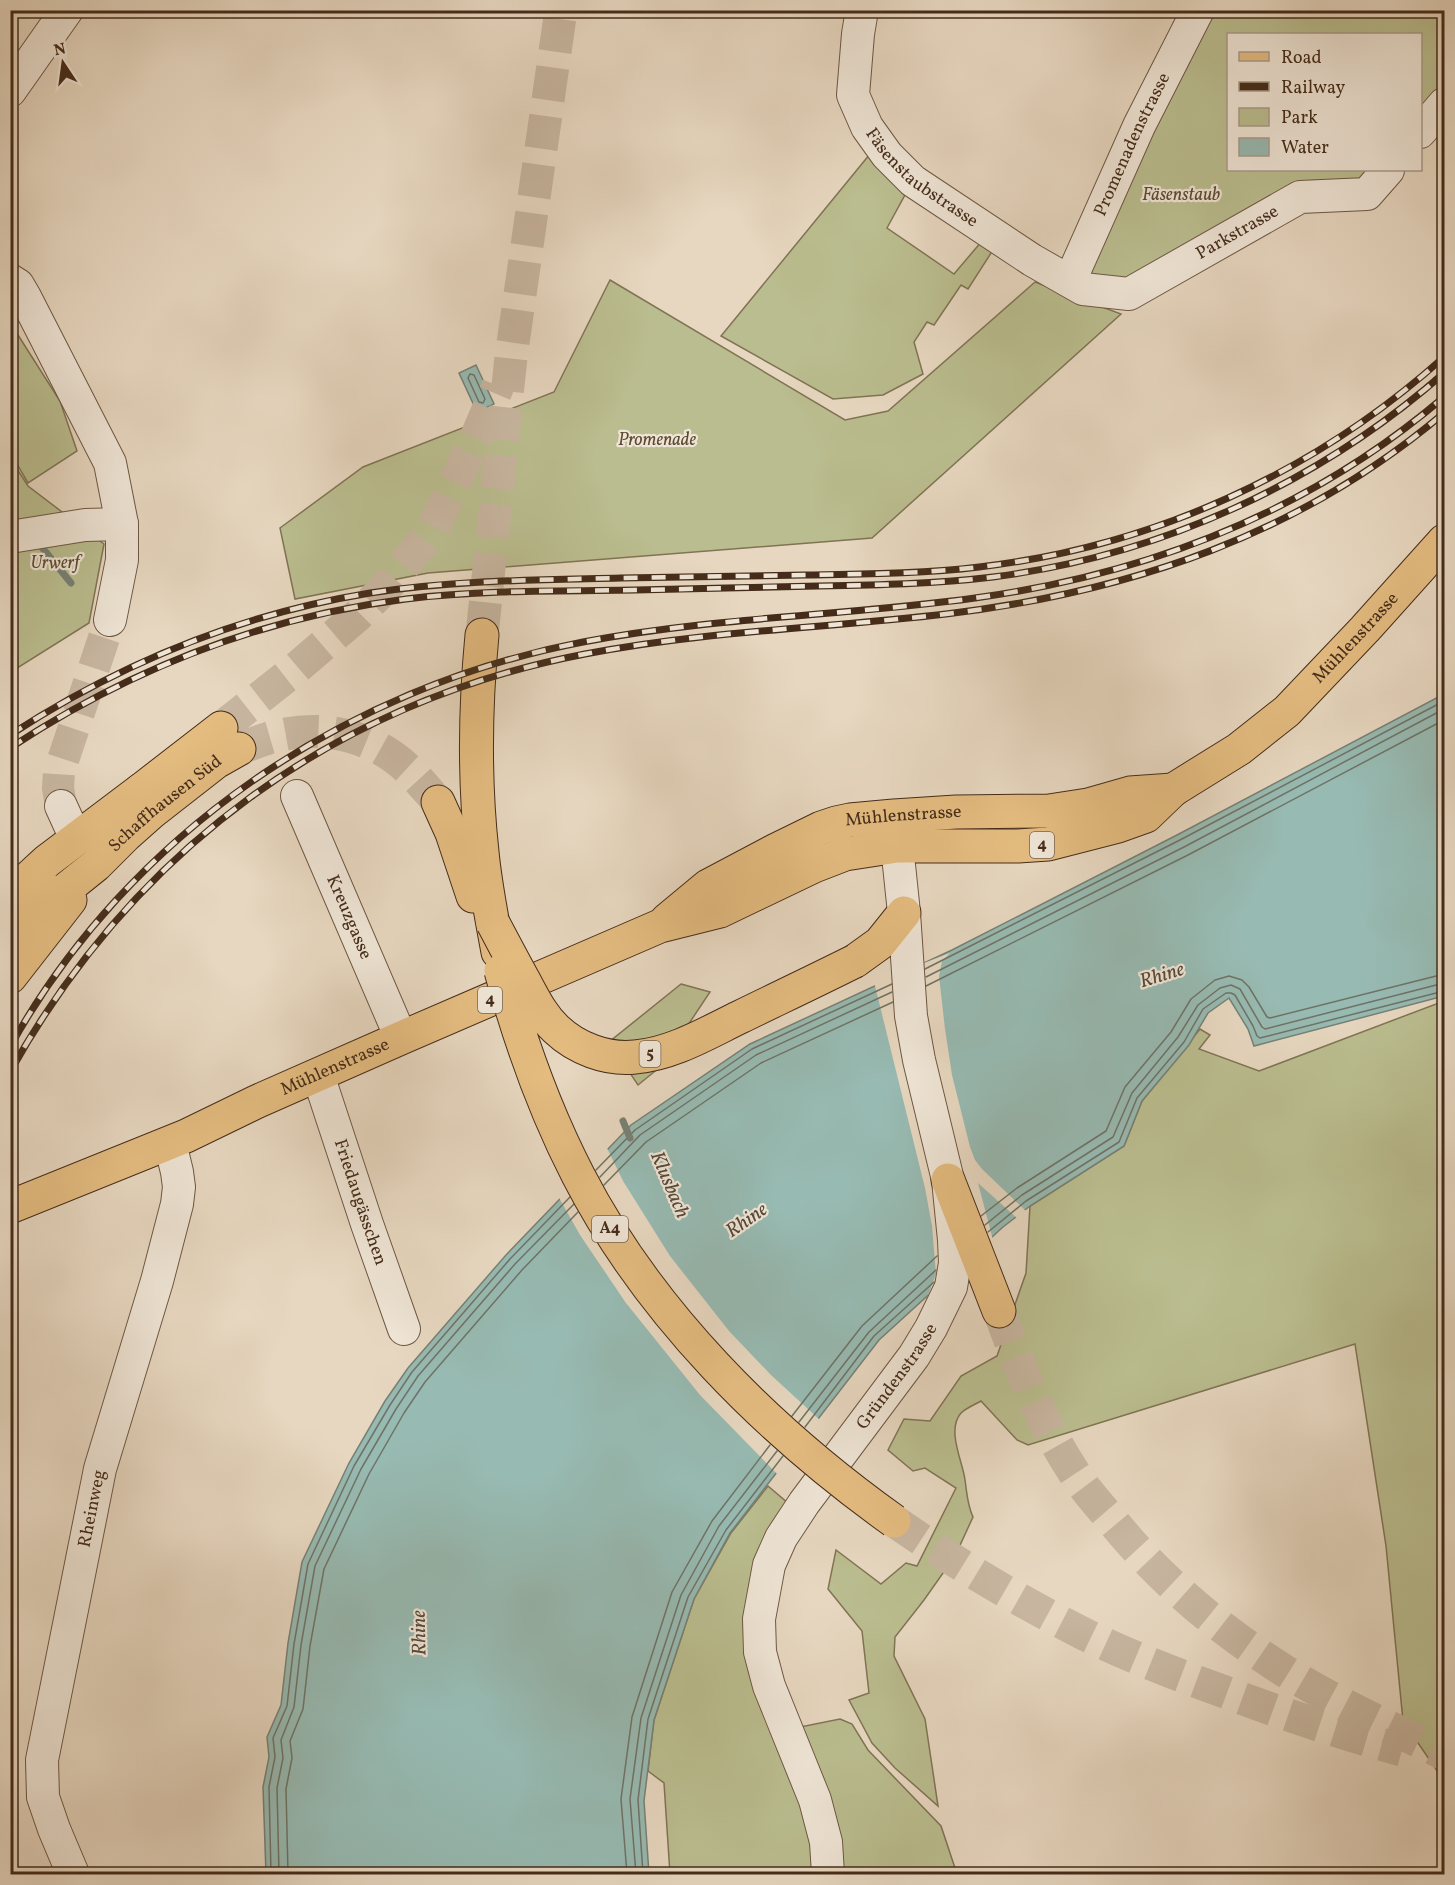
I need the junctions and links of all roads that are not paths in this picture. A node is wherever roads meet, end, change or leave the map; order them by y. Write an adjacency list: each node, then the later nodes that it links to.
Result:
1 (67, 10): 4 (street)
2 (862, 10): 9 (street, Fäsenstaubstrasse)
3 (1198, 10): 9 (street, Promenadenstrasse)
4 (10, 91)
5 (1444, 104): 6 (street)
6 (1422, 130)
7 (1387, 171): 9 (street, Parkstrasse)
8 (10, 279): 10 (street)
9 (1076, 285)
10 (122, 524): 11 (street); 13 (street)
11 (10, 537)
12 (1444, 541): 18 (main road, Mühlenstrasse / 4)
13 (110, 620)
14 (482, 635): 22 (main road, A4)
15 (297, 796): 25 (street, Kreuzgasse)
16 (438, 802): 22 (main road, 5)
17 (61, 806): 19 (street)
18 (895, 831): 21 (street, Gründenstrasse); 25 (main road, Mühlenstrasse / 4)
19 (87, 852): 19 (main road, Schaffhausen Süd); 20 (main road); 24 (main road)
20 (23, 904): 23 (main road)
21 (904, 913): 22 (main road, 5, bridge); 28 (street, Gründenstrasse)
22 (488, 917): 32 (main road, A4, bridge)
23 (10, 943)
24 (10, 977)
25 (401, 1038): 26 (main road, Mühlenstrasse / 4)
26 (318, 1075): 27 (main road, Mühlenstrasse / 4); 31 (street, Friedaugässchen)
27 (170, 1143): 29 (main road, Mühlenstrasse / 4); 33 (street, Rheinweg)
28 (948, 1180): 30 (main road); 34 (street, Gründenstrasse)
29 (10, 1207)
30 (998, 1305)
31 (404, 1329)
32 (894, 1521)
33 (73, 1875)
34 (828, 1875)

